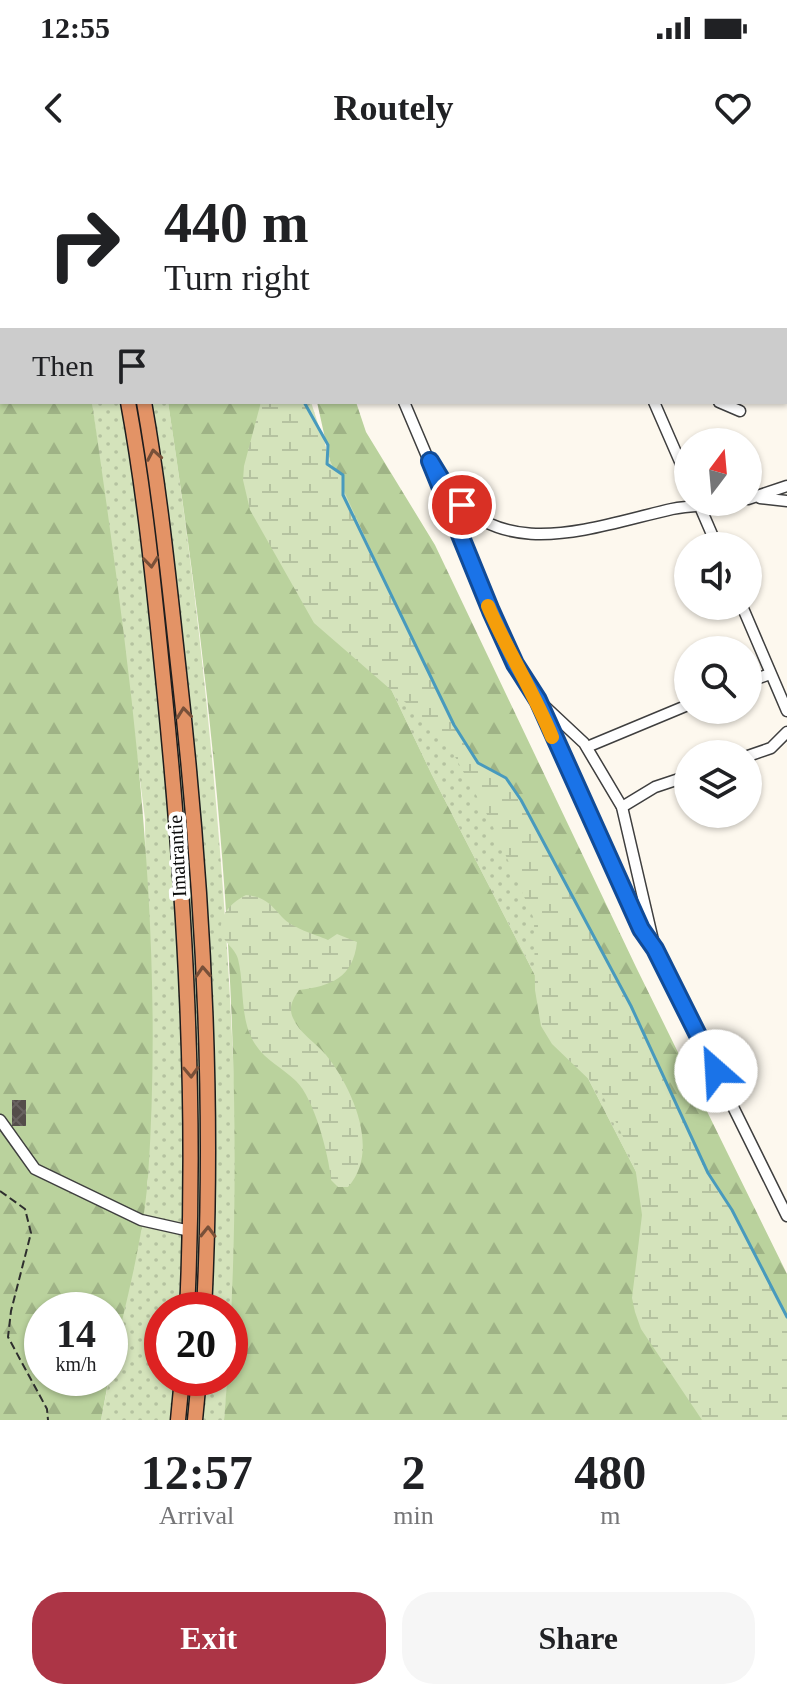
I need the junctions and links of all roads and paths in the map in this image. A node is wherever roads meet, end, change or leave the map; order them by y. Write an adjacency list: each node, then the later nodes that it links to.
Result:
1 (128, 404): 29 (highway, Imatrantie, one-way to 29)
2 (144, 404): 31 (highway, Imatrantie, one-way to 2)
3 (405, 404): 8 (lane)
4 (655, 404): 7 (lane)
5 (724, 404): 6 (lane)
6 (740, 411)
7 (674, 448)
8 (430, 461): 13 (lane); 17 (lane)
9 (787, 486): 10 (lane)
10 (762, 494)
11 (762, 499): 12 (lane)
12 (787, 501)
13 (674, 508)
14 (748, 620): 15 (lane)
15 (770, 674): 16 (lane); 19 (lane)
16 (762, 677)
17 (538, 700): 21 (lane); 25 (lane)
18 (674, 711): 21 (lane)
19 (787, 711)
20 (787, 732): 22 (lane)
21 (587, 747): 24 (lane)
22 (762, 751)
23 (674, 781): 24 (lane)
24 (622, 807): 25 (lane)
25 (655, 949): 28 (lane)
26 (0, 1120): 29 (lane)
27 (0, 1191): 34 (path)
28 (787, 1216)
29 (190, 1231): 30 (highway, Imatrantie)
30 (188, 1292)
31 (204, 1292)
32 (180, 1396): 35 (highway)
33 (197, 1396): 36 (highway)
34 (48, 1420)
35 (178, 1420)
36 (195, 1420)

